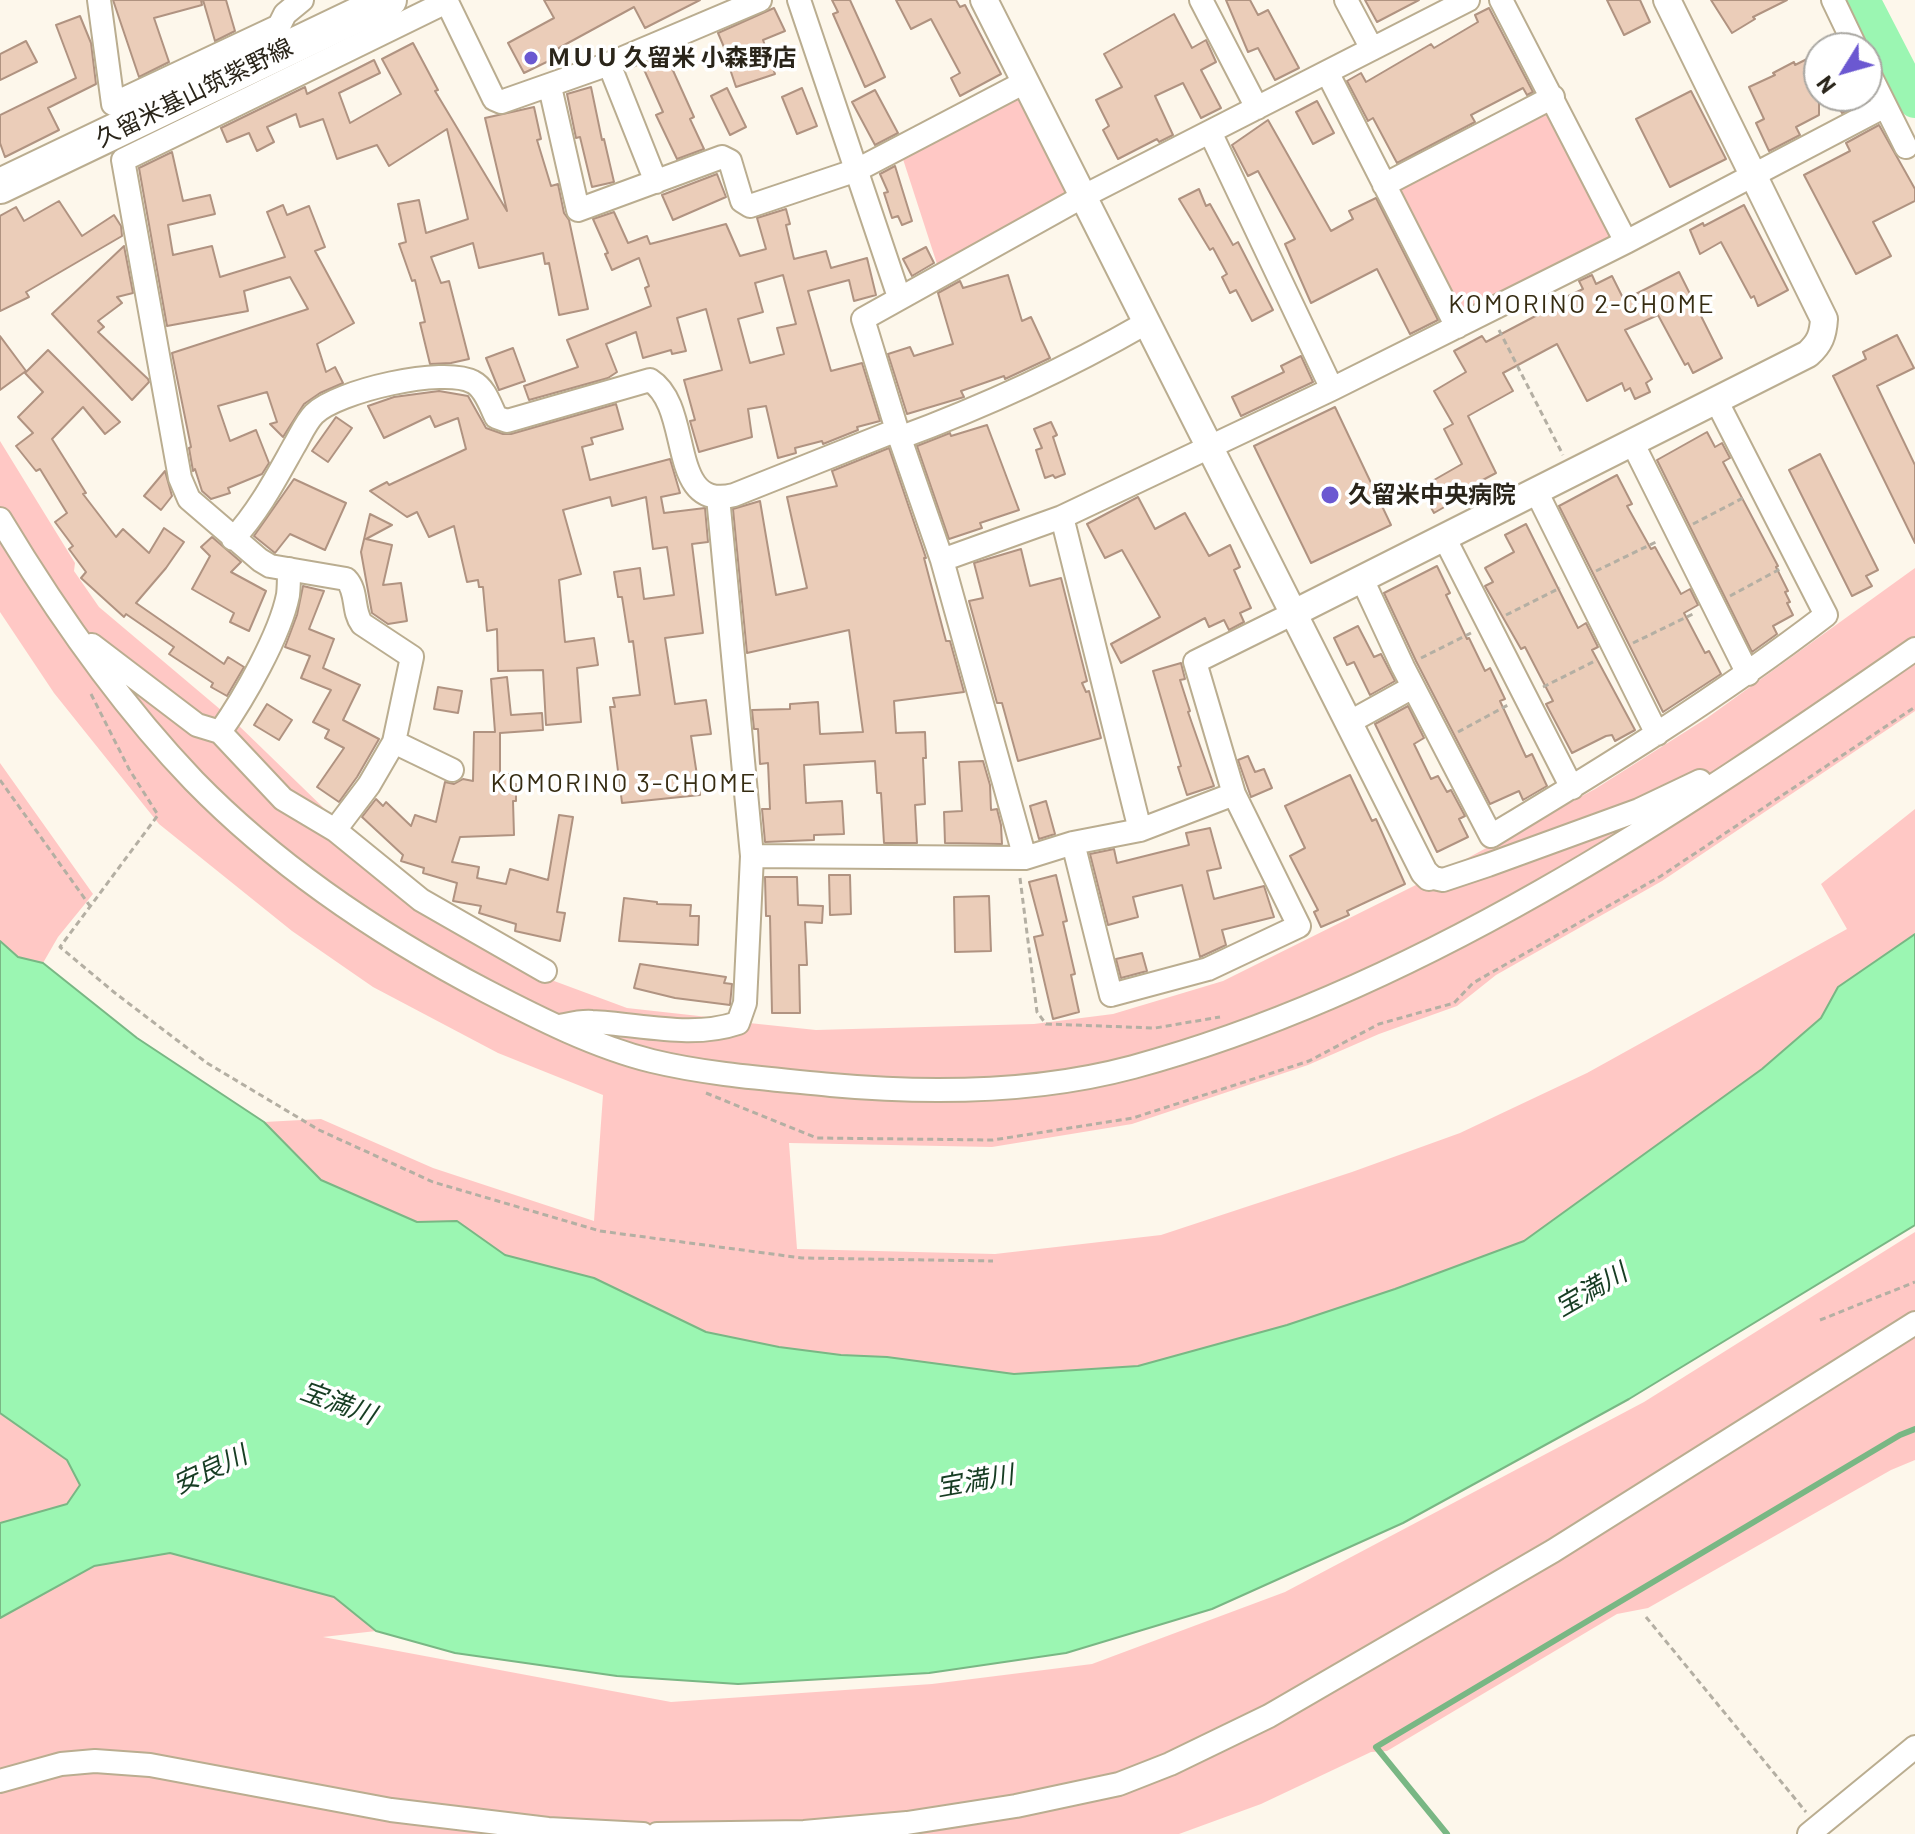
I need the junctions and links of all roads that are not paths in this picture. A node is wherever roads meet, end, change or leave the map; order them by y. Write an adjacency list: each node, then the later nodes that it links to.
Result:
1 (99, 0): 2 (street)
2 (302, 0)
3 (389, 0): 30 (main road, 久留米基山筑紫野線)
4 (760, 0): 16 (street)
5 (799, 0): 26 (street)
6 (984, 0): 18 (street)
7 (1201, 0): 23 (street)
8 (1346, 0): 15 (street)
9 (1468, 0): 15 (street)
10 (1501, 0): 20 (street)
11 (1667, 0): 27 (street)
12 (1833, 0): 14 (street)
13 (446, 1): 19 (street); 46 (street)
14 (1848, 32)
15 (1372, 49): 17 (street)
16 (609, 64): 19 (street); 28 (street)
17 (1327, 72): 23 (street); 29 (street)
18 (1025, 82): 26 (street); 31 (street)
19 (550, 87): 28 (street)
20 (1553, 97): 29 (street); 32 (street)
21 (1883, 102): 22 (street)
22 (1885, 106): 25 (street); 27 (street)
23 (1257, 108): 24 (street)
24 (1210, 132): 31 (street); 36 (street)
25 (1906, 147)
26 (857, 170): 28 (street); 33 (street)
27 (1755, 175): 32 (street); 37 (street)
28 (656, 182)
29 (1384, 185): 35 (street)
30 (0, 186)
31 (1082, 197): 33 (street); 34 (street)
32 (1626, 242): 35 (street)
33 (899, 297): 38 (street)
34 (1146, 323): 38 (street); 40 (street)
35 (1457, 327): 36 (street)
36 (1332, 389): 40 (street)
37 (1716, 400): 39 (street); 53 (street)
38 (898, 434): 42 (street); 47 (street)
39 (1633, 444): 41 (street); 53 (street)
40 (1208, 447): 43 (street); 50 (street)
41 (1536, 491): 45 (street); 57 (street)
42 (718, 497): 46 (street); 66 (street)
43 (1062, 517): 47 (street); 64 (street)
44 (0, 519): 51 (street)
45 (1444, 537): 49 (street); 61 (street)
46 (233, 539): 48 (street)
47 (942, 560): 67 (street)
48 (289, 569): 56 (street); 58 (street)
49 (1362, 579): 50 (street); 54 (street)
50 (1292, 614): 55 (street); 62 (street)
51 (69, 627): 56 (street); 70 (street)
52 (1915, 649): 60 (street)
53 (1748, 674): 57 (street)
54 (1413, 687): 55 (street); 61 (street)
55 (1348, 723): 68 (street)
56 (220, 732): 63 (street)
57 (1657, 734): 61 (street)
58 (394, 742): 59 (street); 63 (street)
59 (452, 770)
60 (1720, 783): 68 (street); 70 (street)
61 (1572, 788)
62 (1234, 794): 64 (street); 65 (street)
63 (335, 830): 69 (street)
64 (1140, 830): 65 (street)
65 (1073, 843): 67 (street)
66 (752, 856): 67 (street); 70 (street)
67 (1025, 858)
68 (1429, 877)
69 (545, 971)
70 (559, 1026)
71 (1915, 1323): 76 (street)
72 (1915, 1747): 74 (street)
73 (0, 1781): 75 (street)
74 (1814, 1830)
75 (643, 1834)
76 (657, 1834)

